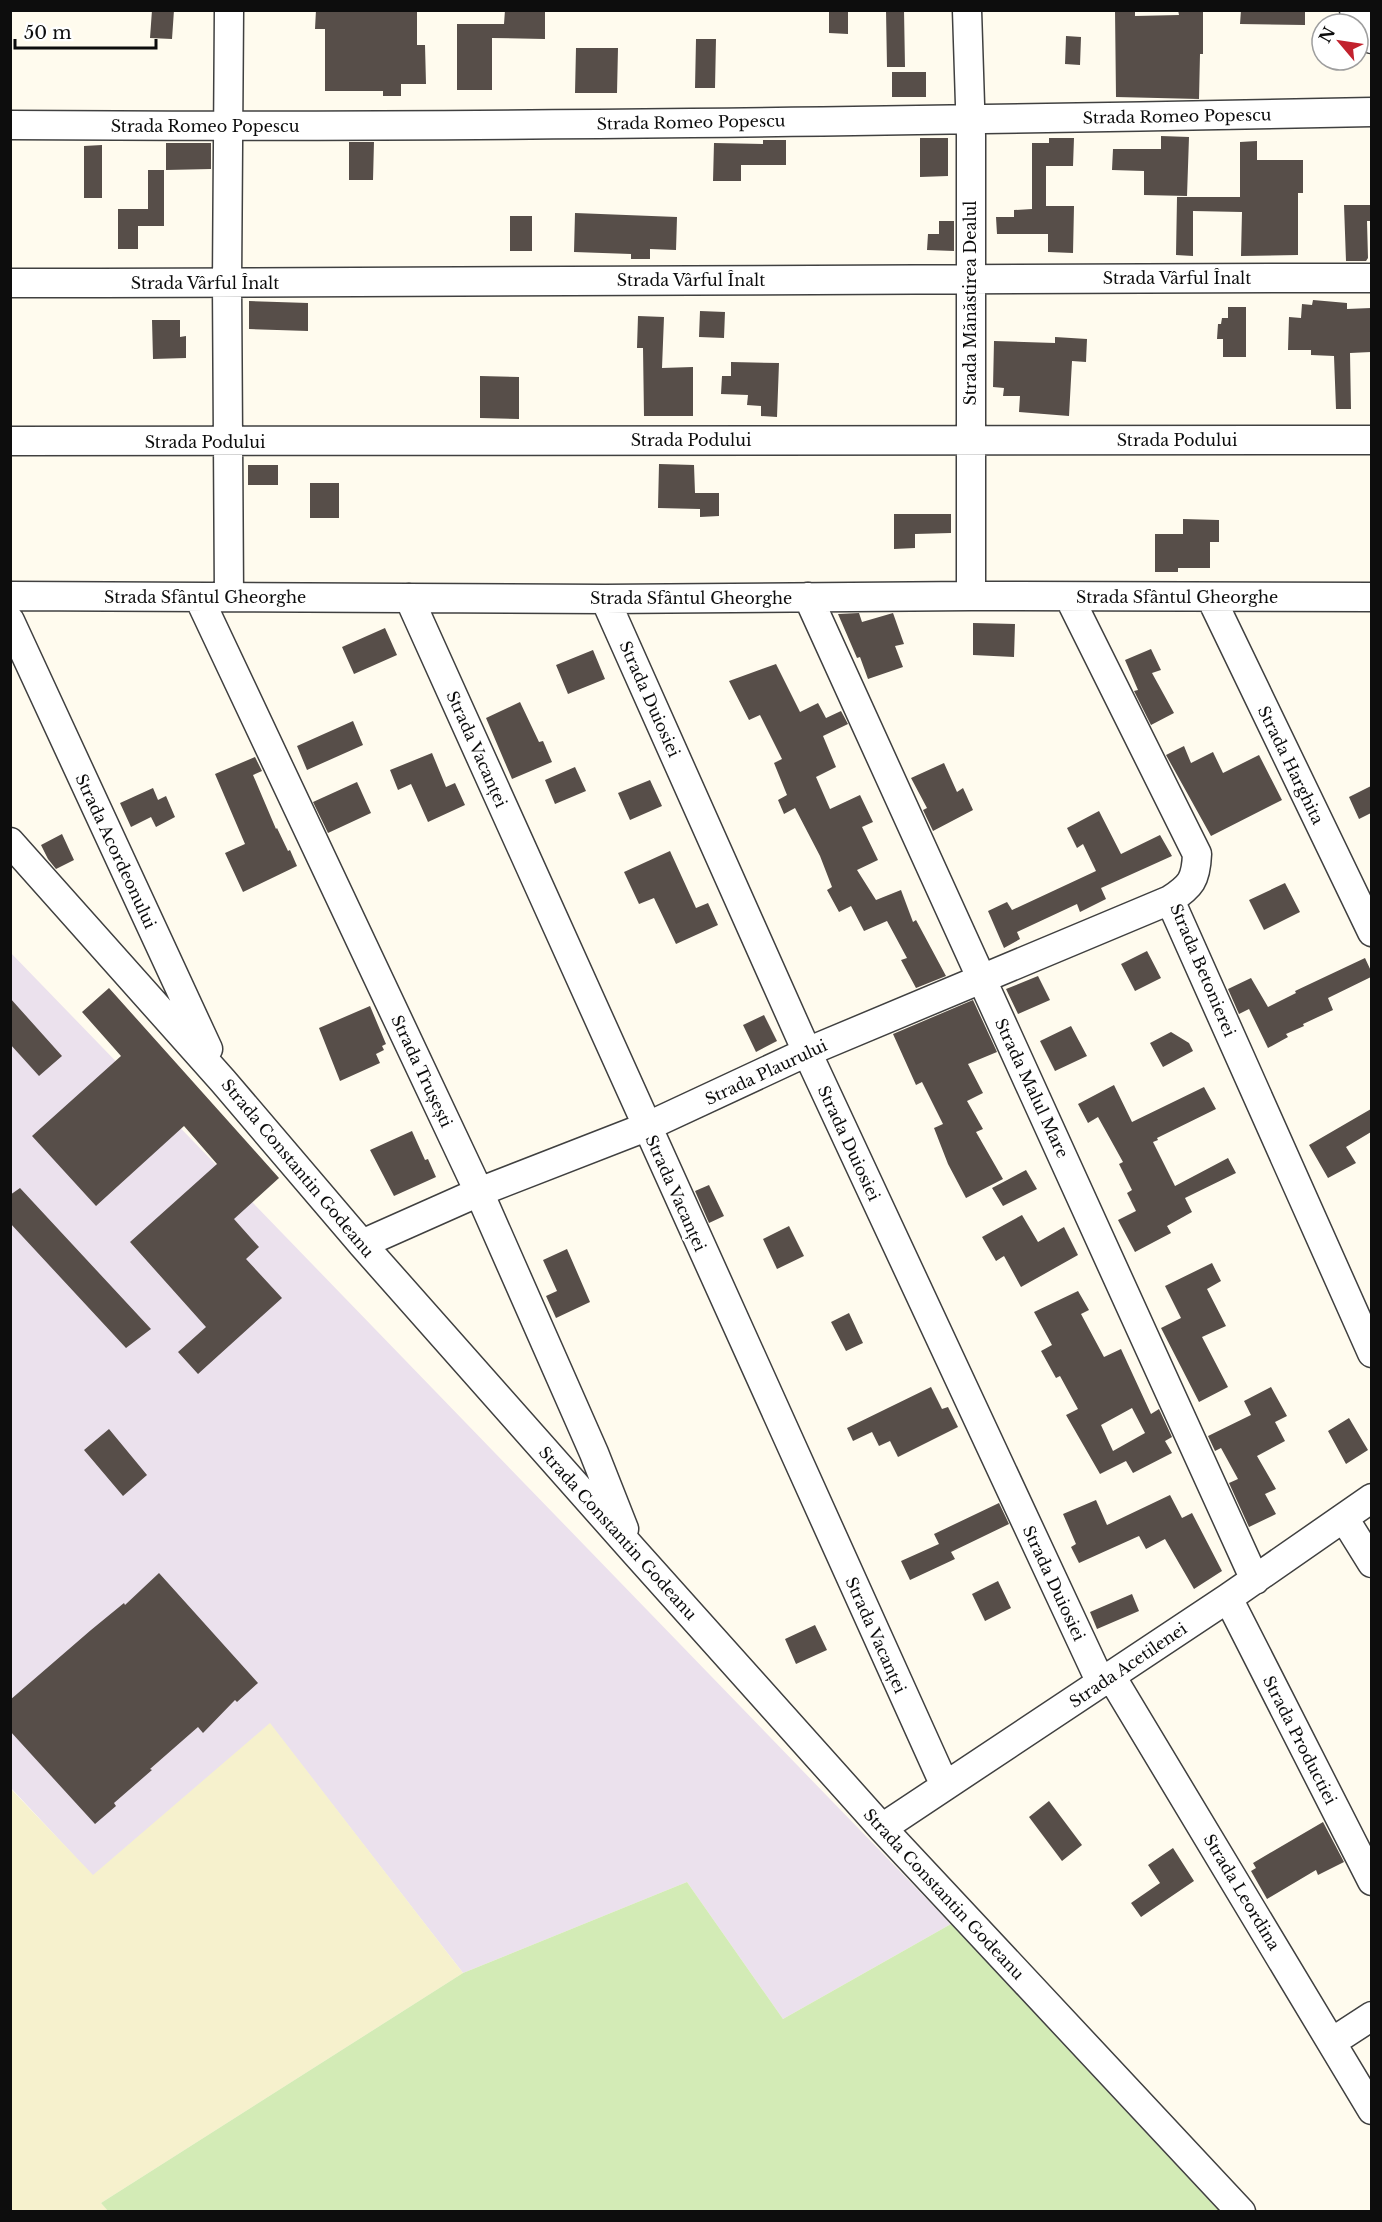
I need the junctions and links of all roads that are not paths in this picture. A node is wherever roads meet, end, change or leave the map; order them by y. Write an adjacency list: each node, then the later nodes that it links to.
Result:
1 (229, 10): 8 (street)
2 (967, 10): 6 (street, Strada Mănăstirea Dealul)
3 (1354, 10): 4 (street)
4 (1371, 39)
5 (1371, 112): 6 (street, Strada Romeo Popescu)
6 (970, 119): 8 (street, Strada Romeo Popescu); 9 (street, Strada Mănăstirea Dealul)
7 (10, 125): 8 (street, Strada Romeo Popescu)
8 (228, 127): 12 (street)
9 (970, 278): 10 (street, Strada Vârful Înalt); 12 (street, Strada Vârful Înalt); 13 (street, Strada Mănăstirea Dealul)
10 (1371, 278)
11 (10, 283): 12 (street, Strada Vârful Înalt)
12 (227, 284): 16 (street)
13 (970, 440): 14 (street, Strada Podului); 16 (street, Strada Podului); 19 (street, Strada Mănăstirea Dealul)
14 (1371, 440)
15 (10, 441): 16 (street, Strada Podului)
16 (227, 442): 18 (street)
17 (10, 596): 23 (street, Strada Sfântul Gheorghe)
18 (229, 596): 23 (street, Strada Sfântul Gheorghe); 24 (street, Strada Sfântul Gheorghe)
19 (971, 596): 20 (street, Strada Sfântul Gheorghe); 21 (street, Strada Sfântul Gheorghe)
20 (808, 597): 26 (street, Strada Sfântul Gheorghe); 31 (street, Strada Malul Mare)
21 (1069, 597): 25 (street, Strada Sfântul Gheorghe); 29 (street, Strada Betonierei)
22 (1371, 597): 25 (street, Strada Sfântul Gheorghe)
23 (199, 598): 35 (street, Strada Trușești)
24 (409, 598): 26 (street, Strada Sfântul Gheorghe); 34 (street, Strada Vacanței)
25 (1211, 598): 30 (street, Strada Harghita)
26 (605, 599): 32 (street, Strada Duiosiei)
27 (10, 621): 33 (street, Strada Acordeonului)
28 (10, 842): 33 (street, Strada Constantin Godeanu)
29 (1170, 900): 31 (street, Strada Plaurului); 37 (street, Strada Betonierei)
30 (1371, 932)
31 (981, 978): 32 (street, Strada Plaurului); 42 (street, Strada Malul Mare)
32 (807, 1052): 34 (street, Strada Plaurului); 44 (street, Strada Duiosiei)
33 (223, 1081): 36 (street, Strada Constantin Godeanu)
34 (646, 1127): 35 (street, Strada Plaurului); 45 (street, Strada Vacanței)
35 (479, 1192): 36 (street, Strada Plaurului); 40 (street, Strada Trușești)
36 (362, 1244): 40 (street, Strada Constantin Godeanu)
37 (1371, 1353)
38 (1371, 1498): 39 (street, Strada Acetilenei)
39 (1344, 1518): 41 (street); 42 (street, Strada Acetilenei)
40 (633, 1550): 46 (street, Strada Constantin Godeanu)
41 (1371, 1563)
42 (1255, 1580): 43 (street, Strada Acetilenei)
43 (1228, 1598): 44 (street, Strada Acetilenei); 47 (street, Strada Productiei)
44 (1106, 1679): 45 (street, Strada Acetilenei); 49 (street, Strada Leordina)
45 (945, 1786): 46 (street, Strada Acetilenei)
46 (882, 1828): 51 (street, Strada Constantin Godeanu)
47 (1371, 1881)
48 (1371, 2016): 49 (street)
49 (1332, 2042): 50 (street, Strada Leordina)
50 (1371, 2110)
51 (1241, 2211)

